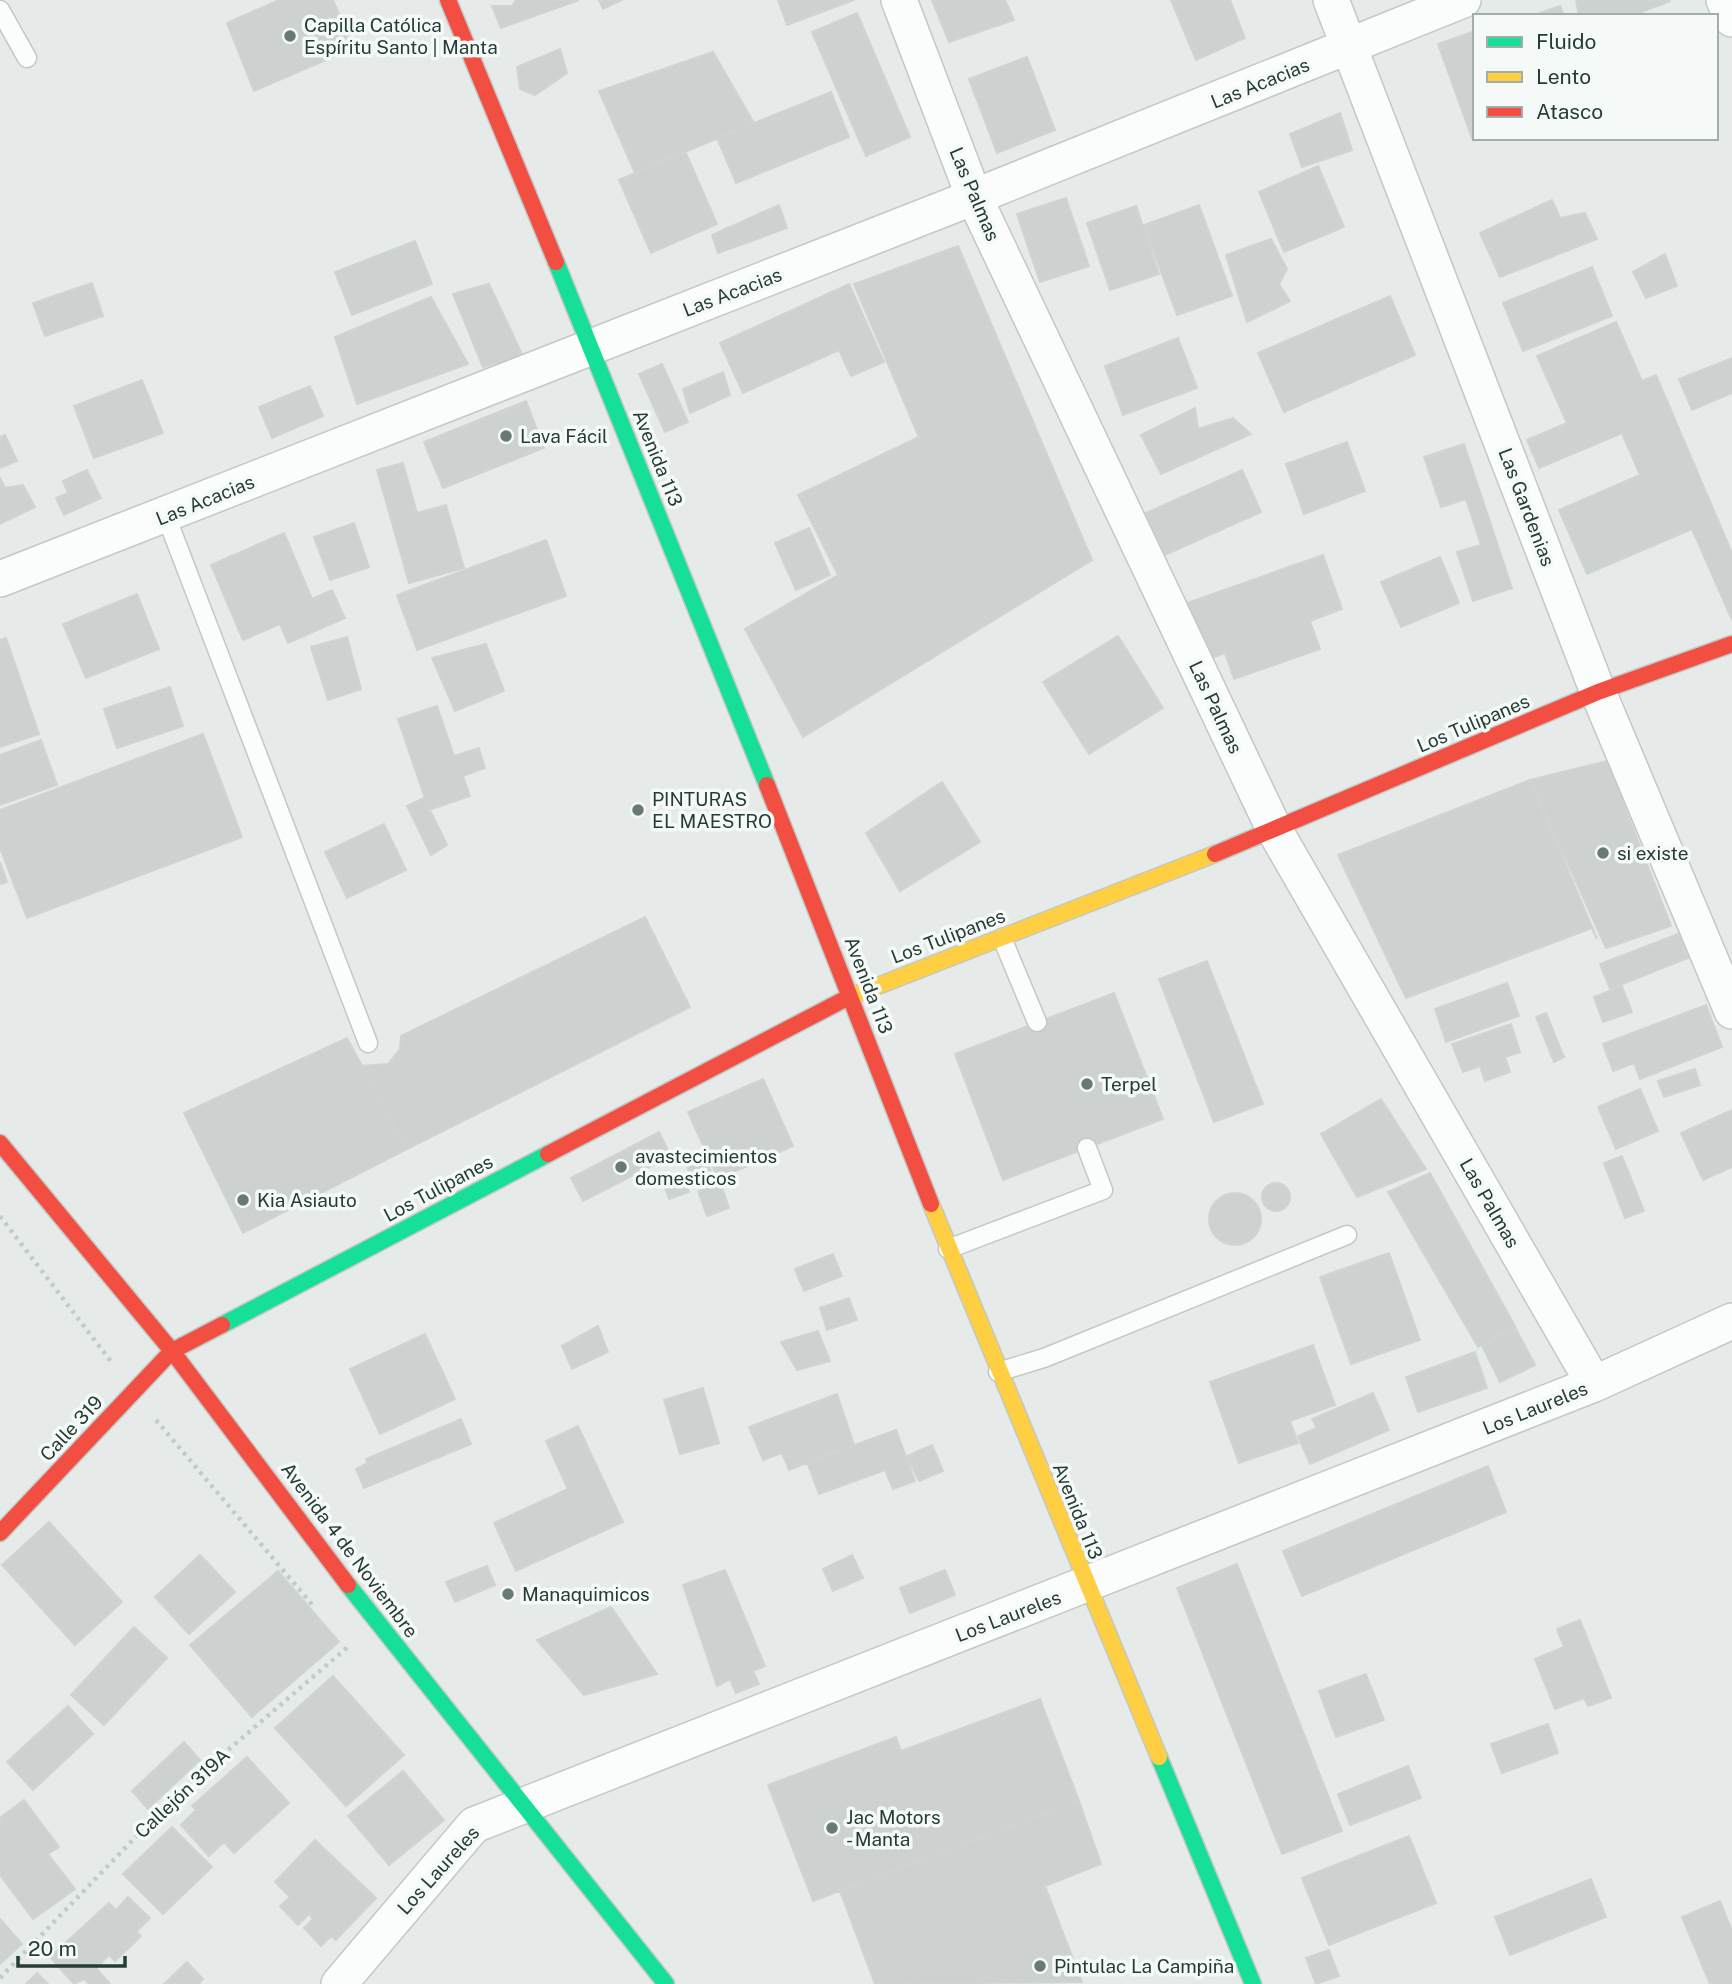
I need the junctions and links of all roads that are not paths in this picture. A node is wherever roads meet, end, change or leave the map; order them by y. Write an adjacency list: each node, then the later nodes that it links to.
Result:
1 (448, 0): 11 (main road, Avenida 113)
2 (899, 0): 10 (street, Las Palmas)
3 (1331, 0): 8 (street, Las Gardenias)
4 (1463, 0): 8 (street, Las Acacias)
5 (1724, 0): 7 (street)
6 (0, 10): 9 (lane)
7 (1732, 19)
8 (1351, 47): 10 (street, Las Acacias); 15 (street, Las Gardenias)
9 (27, 58)
10 (974, 198): 11 (street, Las Acacias); 16 (street, Las Palmas)
11 (591, 347): 12 (street, Las Acacias); 18 (main road, Avenida 113)
12 (166, 516): 13 (street, Las Acacias); 21 (lane)
13 (0, 579)
14 (1732, 644): 15 (main road, Los Tulipanes)
15 (1598, 692): 16 (main road, Los Tulipanes); 19 (street, Las Gardenias)
16 (1275, 831): 17 (main road, Los Tulipanes); 29 (street, Las Palmas)
17 (1002, 938): 18 (main road, Los Tulipanes); 20 (lane)
18 (851, 996): 25 (main road, Avenida 113); 27 (main road, Los Tulipanes)
19 (1732, 1011)
20 (1037, 1022)
21 (369, 1043)
22 (0, 1143): 27 (main road, Avenida 4 de Noviembre)
23 (1087, 1148): 25 (lane)
24 (1347, 1235): 28 (lane)
25 (948, 1249): 28 (main road, Avenida 113)
26 (1732, 1321): 29 (street, Los Laureles)
27 (172, 1351): 30 (main road, Calle 319); 32 (main road, Avenida 4 de Noviembre)
28 (998, 1373): 31 (main road, Avenida 113)
29 (1594, 1384): 31 (street, Los Laureles)
30 (0, 1533)
31 (1086, 1586): 32 (street, Los Laureles); 33 (main road, Avenida 113)
32 (526, 1805): 34 (street, Los Laureles); 35 (main road, Avenida 4 de Noviembre)
33 (1249, 1982)
34 (339, 1984)
35 (666, 1984)

